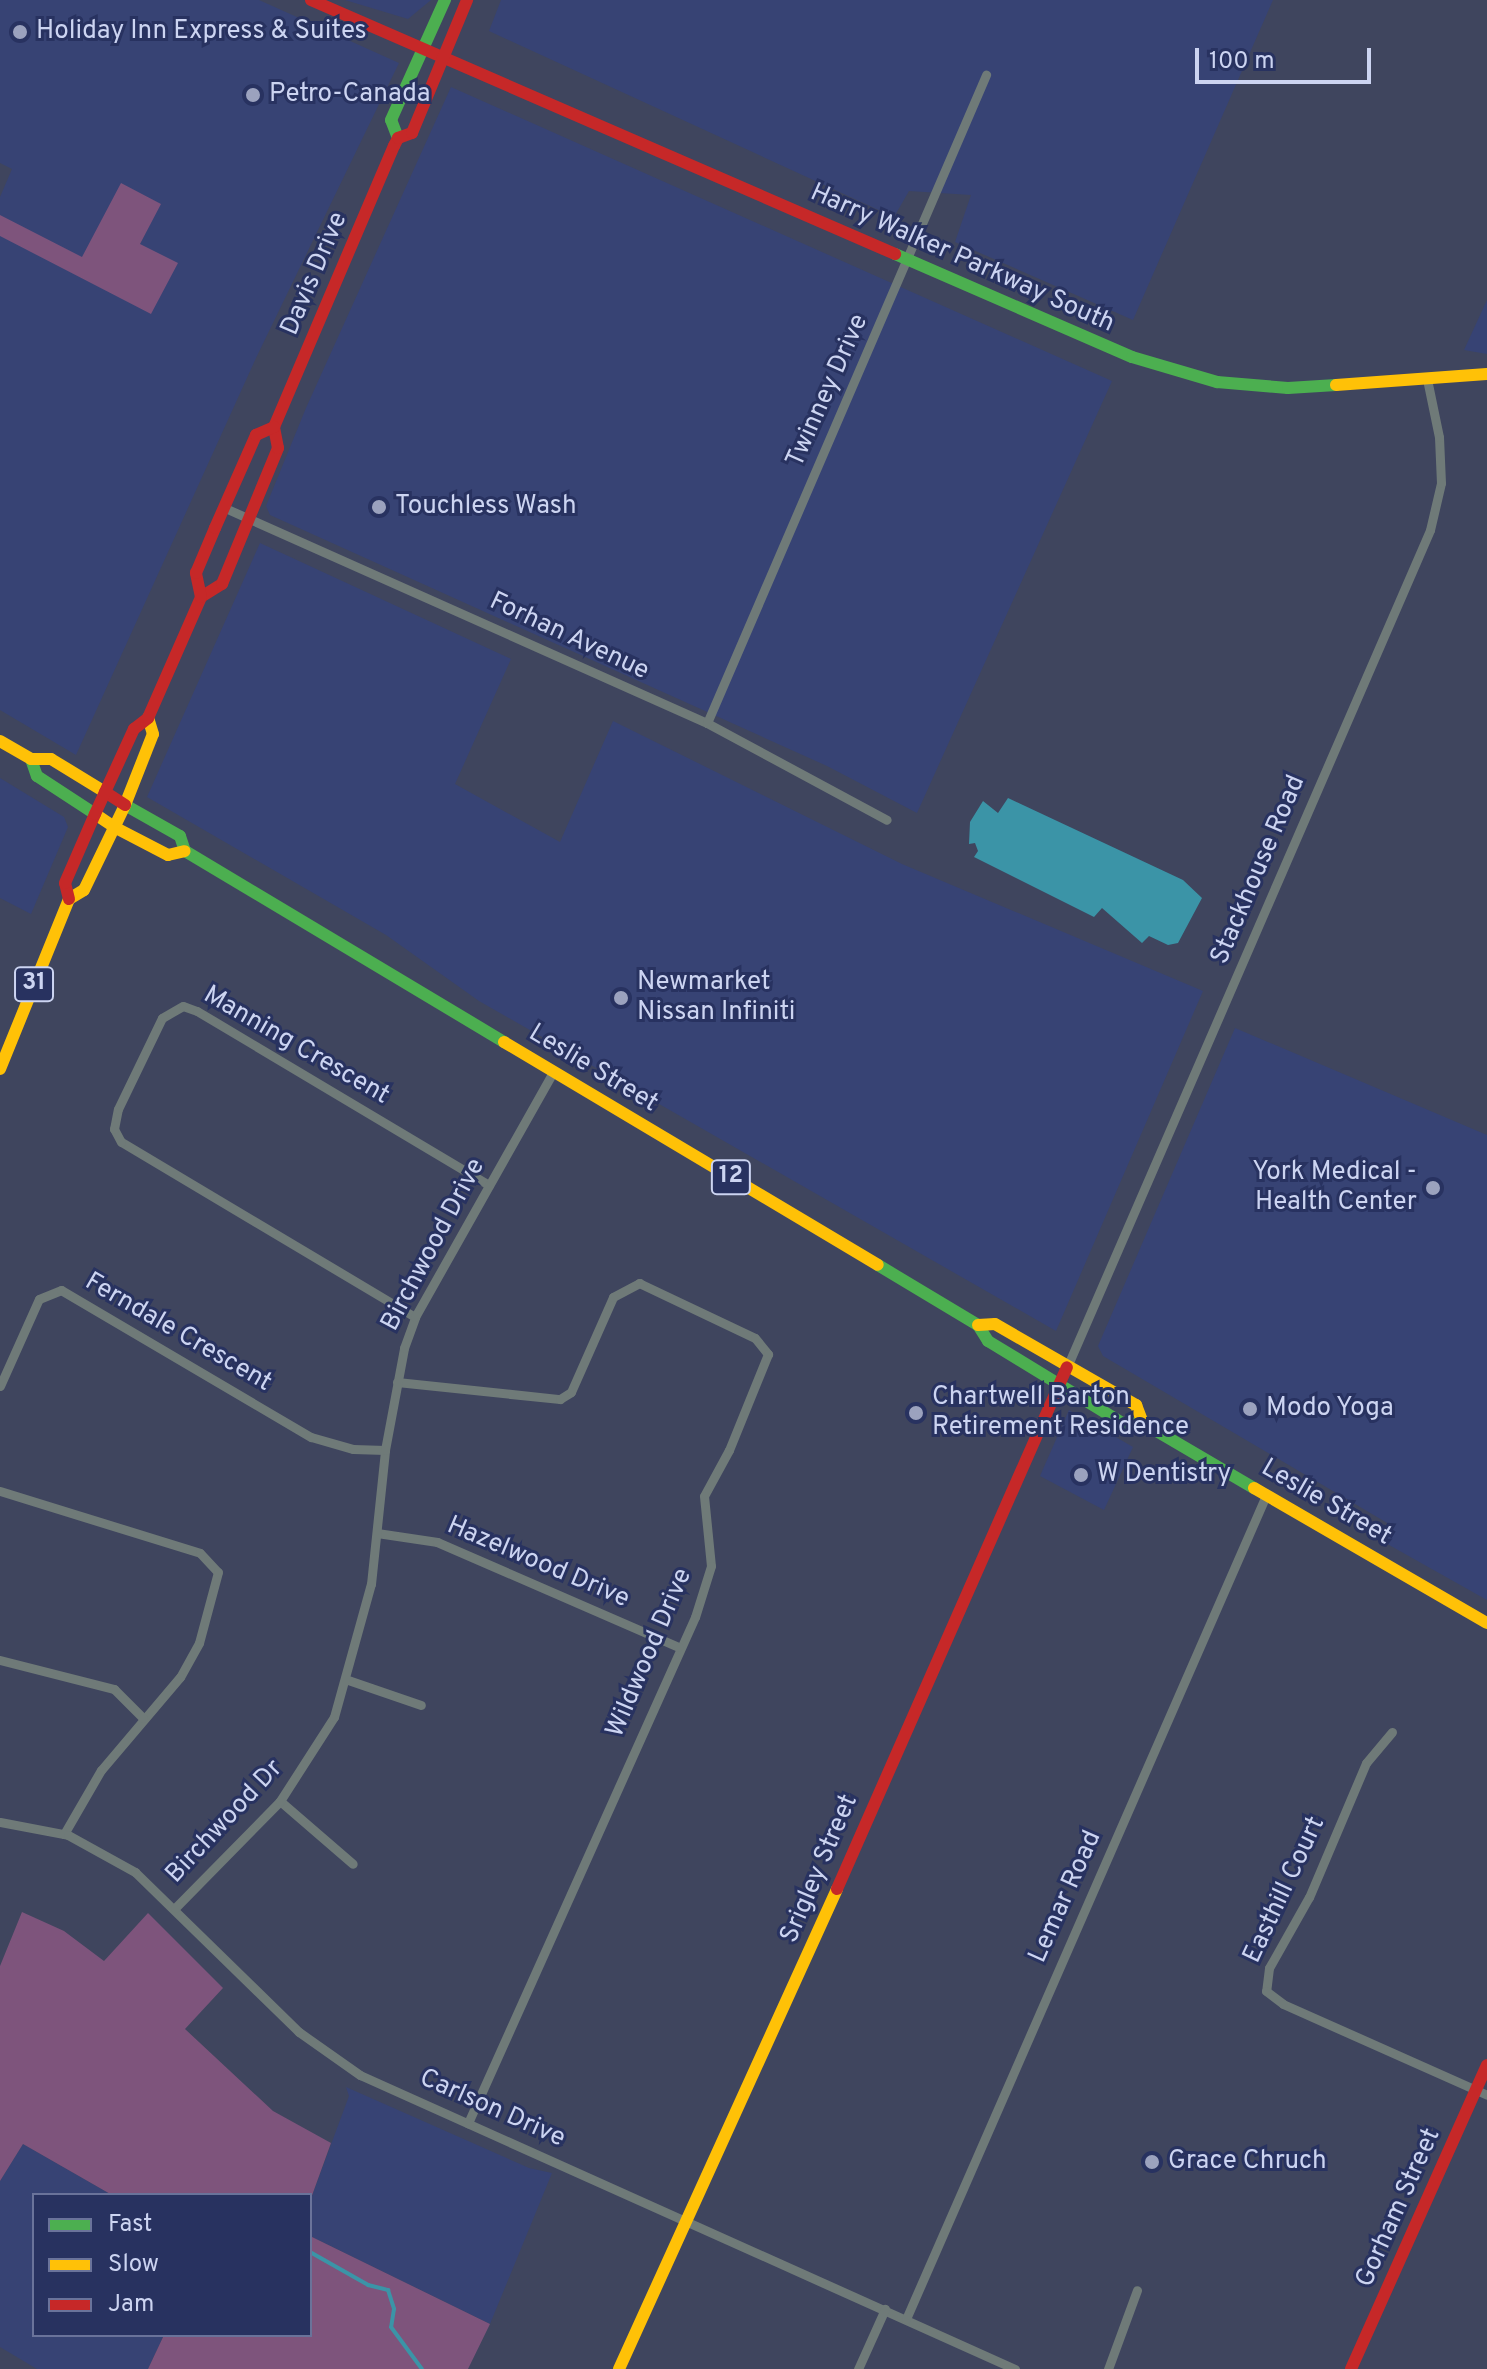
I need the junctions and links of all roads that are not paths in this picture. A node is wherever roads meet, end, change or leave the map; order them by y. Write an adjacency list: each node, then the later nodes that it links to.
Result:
1 (311, 0): 4 (main road, Harry Walker Parkway South)
2 (445, 0): 4 (main road, Davis Drive / 31)
3 (467, 0): 5 (main road, Davis Drive / 31)
4 (423, 49): 5 (main road, Harry Walker Parkway South); 7 (main road, Davis Drive / 31)
5 (444, 59): 7 (main road, Davis Drive / 31); 8 (main road, Harry Walker Parkway South)
6 (986, 75): 8 (street, Twinney Drive)
7 (398, 138): 11 (main road, Davis Drive / 31)
8 (909, 259): 10 (main road, Harry Walker Parkway South); 16 (street, Twinney Drive)
9 (1487, 374): 10 (main road, Harry Walker Parkway South)
10 (1427, 379): 31 (street, Stackhouse Road)
11 (274, 427): 12 (main road, Davis Drive / 31); 13 (main road, Davis Drive / 31)
12 (225, 508): 13 (street, Forhan Avenue); 14 (main road, Davis Drive / 31)
13 (251, 518): 14 (main road, Davis Drive / 31); 16 (street, Forhan Avenue)
14 (201, 597): 15 (main road, Davis Drive / 31)
15 (148, 718): 19 (main road, Davis Drive / 31); 20 (main road, Davis Drive / 31)
16 (707, 723): 22 (street, Forhan Avenue)
17 (0, 741): 18 (main road, Leslie Street / 12)
18 (31, 759): 19 (main road, Leslie Street / 12); 21 (main road, Leslie Street / 12)
19 (105, 792): 20 (main road, Leslie Street / 12); 21 (main road, Davis Drive / 31)
20 (125, 805): 23 (main road, Davis Drive / 31); 24 (main road, Leslie Street / 12)
21 (95, 814): 23 (main road, Leslie Street / 12); 25 (main road, Davis Drive / 31)
22 (887, 820)
23 (114, 827): 24 (main road, Leslie Street / 12); 25 (main road, Davis Drive / 31)
24 (185, 851): 27 (main road, Leslie Street / 12)
25 (69, 899): 26 (main road, Davis Drive / 31)
26 (2, 1060)
27 (553, 1072): 28 (street, Birchwood Drive); 30 (main road, Leslie Street / 12)
28 (489, 1185): 29 (street, Birchwood Drive); 29 (street, Manning Crescent)
29 (415, 1317): 32 (street, Birchwood Drive)
30 (978, 1325): 31 (main road, Leslie Street / 12); 33 (main road, Leslie Street / 12)
31 (1067, 1367): 33 (main road, Srigley Street); 35 (main road, Leslie Street / 12)
32 (397, 1382): 36 (street, Birchwood Drive); 41 (street, Wildwood Drive)
33 (1058, 1384): 35 (main road, Leslie Street / 12); 55 (main road, Srigley Street)
34 (0, 1386): 36 (street, Ferndale Crescent)
35 (1143, 1423): 38 (main road, Leslie Street / 12)
36 (385, 1450): 39 (street)
37 (0, 1491): 45 (street)
38 (1267, 1493): 40 (main road, Leslie Street / 12); 58 (street, Lemar Road)
39 (377, 1533): 41 (street, Hazelwood Drive); 43 (street)
40 (1487, 1623)
41 (678, 1647): 54 (street, Wildwood Drive)
42 (0, 1660): 45 (street)
43 (348, 1680): 44 (street); 47 (street, Birchwood Dr)
44 (421, 1705)
45 (143, 1718): 49 (street)
46 (1392, 1732): 53 (street, Easthill Court)
47 (280, 1801): 50 (street); 51 (street, Birchwood Dr)
48 (0, 1822): 49 (street, Carlson Drive)
49 (64, 1834): 51 (street, Carlson Drive)
50 (353, 1864)
51 (175, 1908): 54 (street, Carlson Drive)
52 (1487, 2065): 53 (main road, Gorham Street)
53 (1482, 2093): 63 (main road, Gorham Street)
54 (468, 2123): 55 (street, Carlson Drive)
55 (687, 2220): 57 (street, Carlson Drive); 59 (main road, Srigley Street)
56 (1137, 2290): 62 (street)
57 (885, 2309): 58 (street, Carlson Drive); 60 (street)
58 (906, 2319): 61 (street, Carlson Drive)
59 (619, 2369)
60 (858, 2369)
61 (1015, 2369)
62 (1108, 2369)
63 (1351, 2369)

